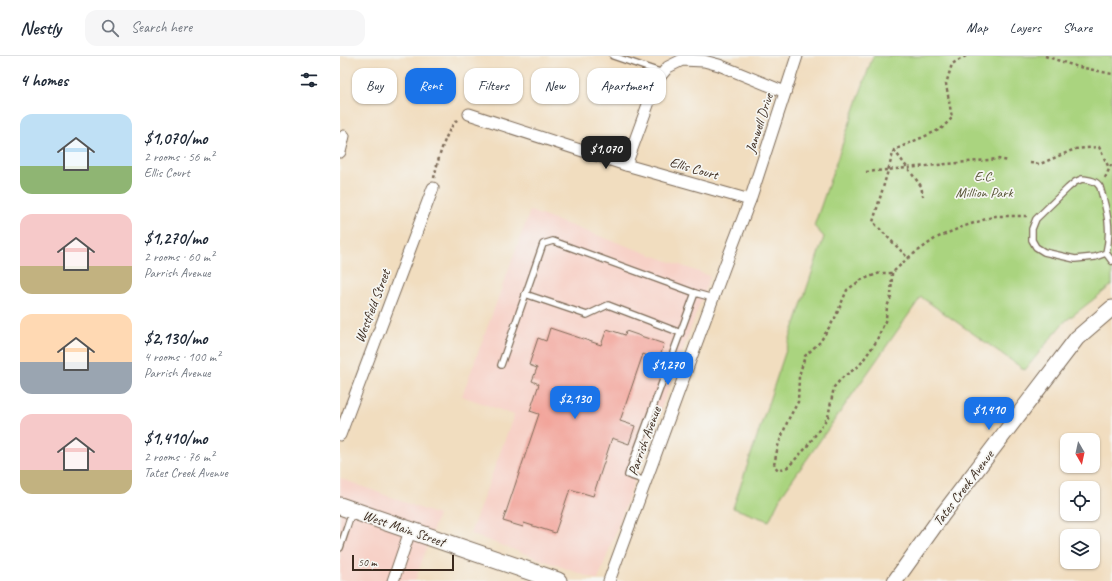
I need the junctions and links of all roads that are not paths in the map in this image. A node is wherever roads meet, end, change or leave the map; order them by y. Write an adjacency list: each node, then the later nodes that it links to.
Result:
1 (613, 56): 4 (lane)
2 (797, 56): 6 (street, Janwell Drive)
3 (694, 58): 5 (street); 6 (street)
4 (648, 68)
5 (666, 69)
6 (785, 92): 13 (street, Janwell Drive)
7 (648, 104): 11 (street)
8 (469, 114): 11 (street, Ellis Court)
9 (344, 136): 10 (street)
10 (340, 152)
11 (626, 165): 13 (street, Ellis Court)
12 (432, 188): 22 (street, Westfield Street)
13 (750, 200): 18 (street, Parrish Avenue)
14 (1106, 253): 14 (lane); 15 (lane)
15 (1112, 261)
16 (696, 293): 17 (lane); 18 (lane); 20 (lane)
17 (525, 294): 20 (lane); 21 (lane)
18 (713, 298): 23 (street, Parrish Avenue)
19 (1112, 308): 30 (main road, Tates Creek Avenue)
20 (681, 333): 23 (lane)
21 (501, 365)
22 (340, 435)
23 (646, 481): 29 (street, Parrish Avenue)
24 (346, 508): 25 (main road, West Main Street); 26 (lane)
25 (410, 530): 27 (street); 28 (main road, West Main Street)
26 (340, 548)
27 (393, 581)
28 (558, 581)
29 (609, 581)
30 (895, 581)

